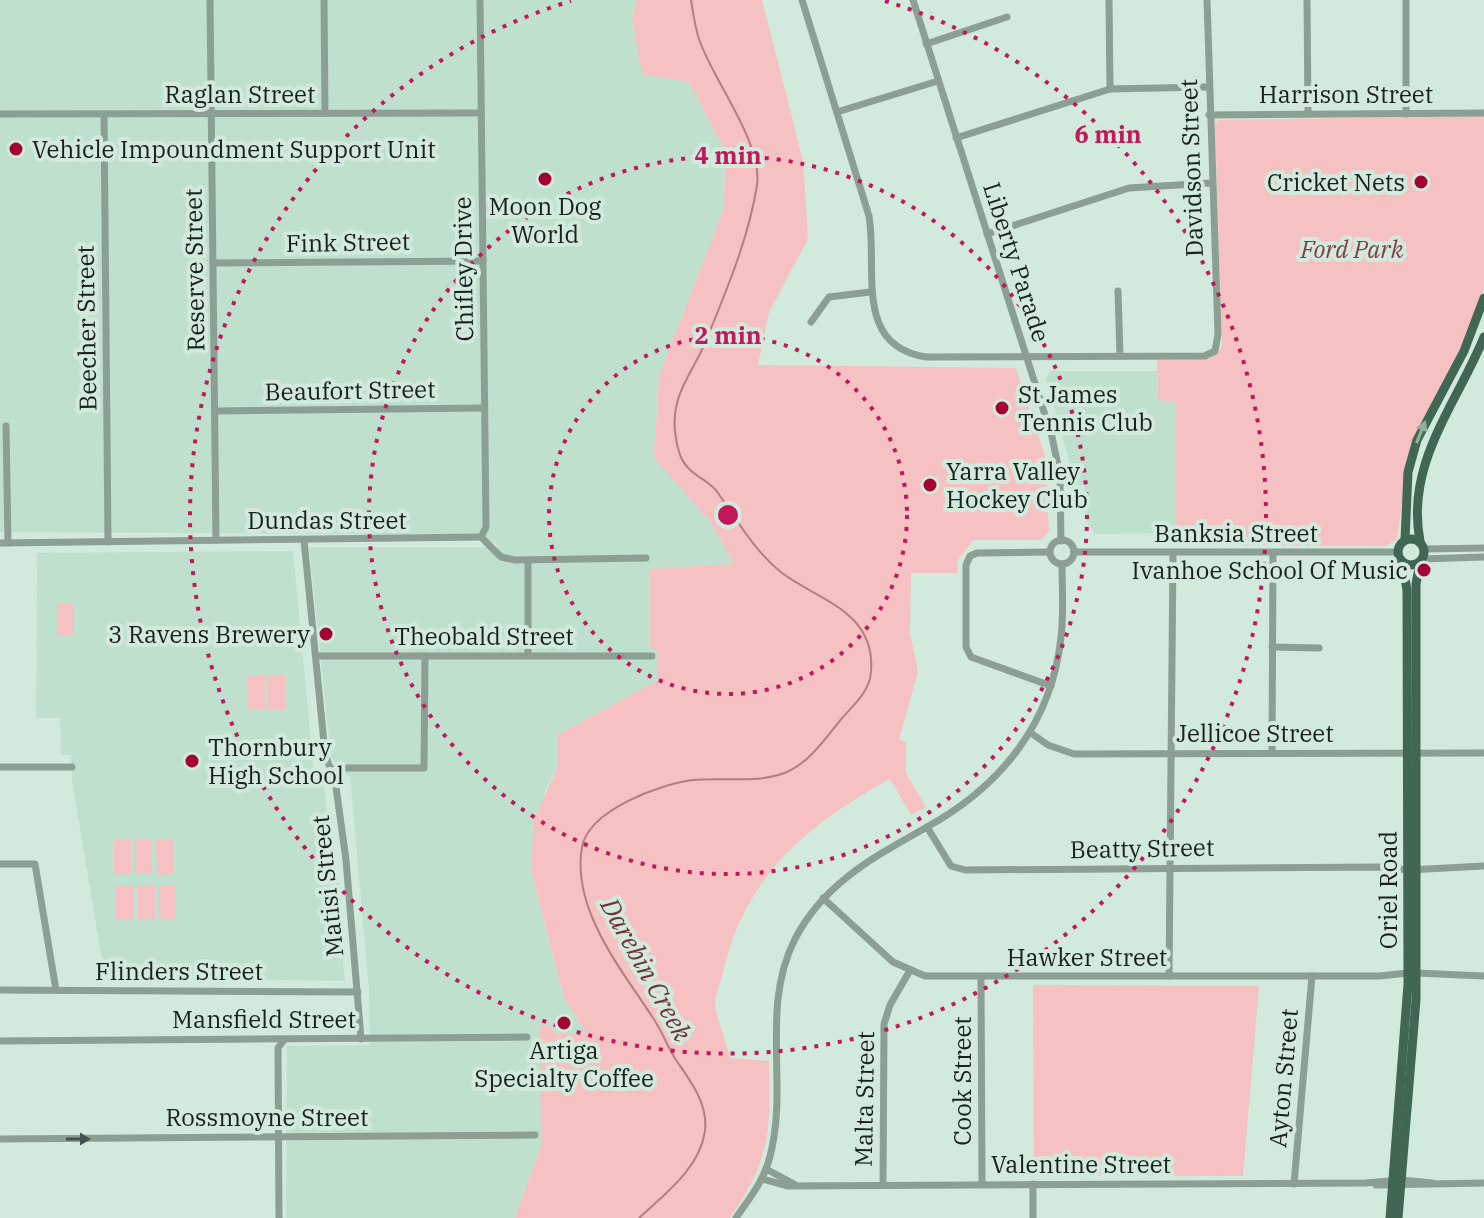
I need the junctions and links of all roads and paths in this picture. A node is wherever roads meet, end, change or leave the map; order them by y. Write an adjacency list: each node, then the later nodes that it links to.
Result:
1 (210, 0): 22 (street, Reserve Street)
2 (324, 0): 16 (street)
3 (480, 0): 17 (street, Chifley Drive)
4 (802, 0): 15 (street)
5 (913, 0): 11 (street, Liberty Parade)
6 (1109, 0): 14 (street)
7 (1207, 0): 13 (street, Davidson Street)
8 (1307, 0): 18 (street)
9 (1406, 0): 23 (street)
10 (1007, 17): 11 (street)
11 (926, 44): 12 (street, Liberty Parade)
12 (938, 81): 15 (street); 25 (street, Liberty Parade)
13 (1207, 87): 14 (street); 24 (street, Davidson Street)
14 (1110, 89): 25 (street)
15 (837, 112): 31 (street)
16 (325, 113): 17 (street, Raglan Street); 22 (street, Raglan Street)
17 (481, 113): 28 (street, Chifley Drive)
18 (1308, 113): 23 (street, Harrison Street); 24 (street, Harrison Street)
19 (1484, 113): 23 (street, Harrison Street)
20 (0, 114): 21 (street, Raglan Street)
21 (104, 114): 22 (street, Raglan Street); 47 (street, Beecher Street)
22 (212, 114): 29 (street, Reserve Street)
23 (1406, 114)
24 (1209, 115): 26 (street, Davidson Street)
25 (956, 138): 27 (street, Liberty Parade)
26 (1211, 183): 27 (street); 38 (street, Davidson Street)
27 (987, 234): 36 (street, Liberty Parade)
28 (483, 261): 29 (street, Fink Street); 39 (street, Chifley Drive)
29 (213, 263): 40 (street, Reserve Street)
30 (1118, 291): 38 (street)
31 (870, 292): 33 (street); 36 (street)
32 (1484, 298): 35 (main road)
33 (811, 322)
34 (1484, 337): 37 (main road, Oriel Road)
35 (1464, 351): 37 (street); 45 (main road, one-way to 35)
36 (1026, 355): 38 (street); 46 (street, Liberty Parade)
37 (1480, 355): 53 (main road, Oriel Road)
38 (1120, 356)
39 (484, 408): 40 (street, Beaufort Street); 42 (street, Chifley Drive)
40 (216, 411): 43 (street, Reserve Street)
41 (6, 426): 48 (street)
42 (481, 537): 44 (street, Dundas Street); 58 (street)
43 (216, 540): 44 (street, Dundas Street); 47 (street, Dundas Street)
44 (304, 540): 62 (street, Matisi Street)
45 (1405, 540): 53 (main road); 55 (main road)
46 (1061, 541): 50 (street); 51 (street)
47 (108, 542): 48 (street, Dundas Street)
48 (4, 543)
49 (1484, 548): 53 (street)
50 (1050, 552): 59 (street); 66 (street)
51 (1074, 552): 54 (street, Banksia Street); 59 (street)
52 (1273, 553): 54 (street, Banksia Street); 55 (street, Banksia Street); 60 (street)
53 (1422, 553): 55 (main road); 56 (street); 71 (main road, Oriel Road)
54 (1173, 554): 68 (street)
55 (1400, 556): 71 (main road, Oriel Road)
56 (1484, 557)
57 (646, 558): 58 (street)
58 (528, 560): 64 (street)
59 (1062, 564): 66 (street)
60 (1272, 647): 61 (street); 69 (street)
61 (1319, 648)
62 (316, 656): 63 (street, Theobald Street); 74 (street, Matisi Street)
63 (425, 656): 64 (street, Theobald Street); 74 (street)
64 (528, 656): 65 (street, Theobald Street)
65 (652, 656)
66 (1051, 686): 67 (street)
67 (1031, 733): 68 (street, Jellicoe Street); 75 (street)
68 (1171, 753): 69 (street, Jellicoe Street); 79 (street)
69 (1272, 753): 71 (street, Jellicoe Street)
70 (1484, 753): 71 (street, Jellicoe Street)
71 (1412, 754): 77 (main road, Oriel Road)
72 (0, 767): 73 (street)
73 (72, 767)
74 (331, 768): 89 (street, Matisi Street)
75 (927, 827): 79 (street, Beatty Street); 80 (street)
76 (0, 864): 88 (street)
77 (1412, 866): 78 (street, Beatty Street); 79 (street, Beatty Street); 84 (main road, Oriel Road)
78 (1484, 866)
79 (1169, 868): 82 (street)
80 (823, 898): 81 (street); 97 (street)
81 (909, 972): 86 (street, Hawker Street); 102 (street, Malta Street)
82 (1169, 976): 83 (street, Hawker Street); 86 (street, Hawker Street)
83 (1312, 976): 84 (street, Hawker Street); 105 (street, Ayton Street)
84 (1412, 976): 85 (street, Hawker Street); 99 (main road, Oriel Road)
85 (1484, 976)
86 (981, 977): 103 (street, Cook Street)
87 (0, 990): 88 (street, Flinders Street)
88 (56, 990): 89 (street, Flinders Street)
89 (358, 992): 91 (street, Matisi Street)
90 (527, 1037): 91 (street, Mansfield Street)
91 (361, 1039): 92 (street, Mansfield Street)
92 (284, 1040): 93 (street, Mansfield Street); 95 (street)
93 (0, 1041)
94 (535, 1135): 95 (street, Rossmoyne Street)
95 (278, 1137): 96 (street, Rossmoyne Street, one-way to 95); 106 (street)
96 (0, 1139)
97 (766, 1169): 98 (street); 101 (street, Valentine Street)
98 (762, 1179): 101 (street, Valentine Street); 107 (street)
99 (1397, 1183): 100 (street, Valentine Street); 105 (street, Valentine Street); 109 (main road, Oriel Road); 110 (main road, Oriel Road)
100 (1484, 1183)
101 (796, 1184): 102 (street, Valentine Street)
102 (883, 1184): 103 (street, Valentine Street)
103 (982, 1184): 104 (street, Valentine Street)
104 (1033, 1184): 105 (street, Valentine Street); 108 (street)
105 (1294, 1184)
106 (279, 1218)
107 (736, 1218)
108 (1033, 1218)
109 (1390, 1218)
110 (1398, 1218)

